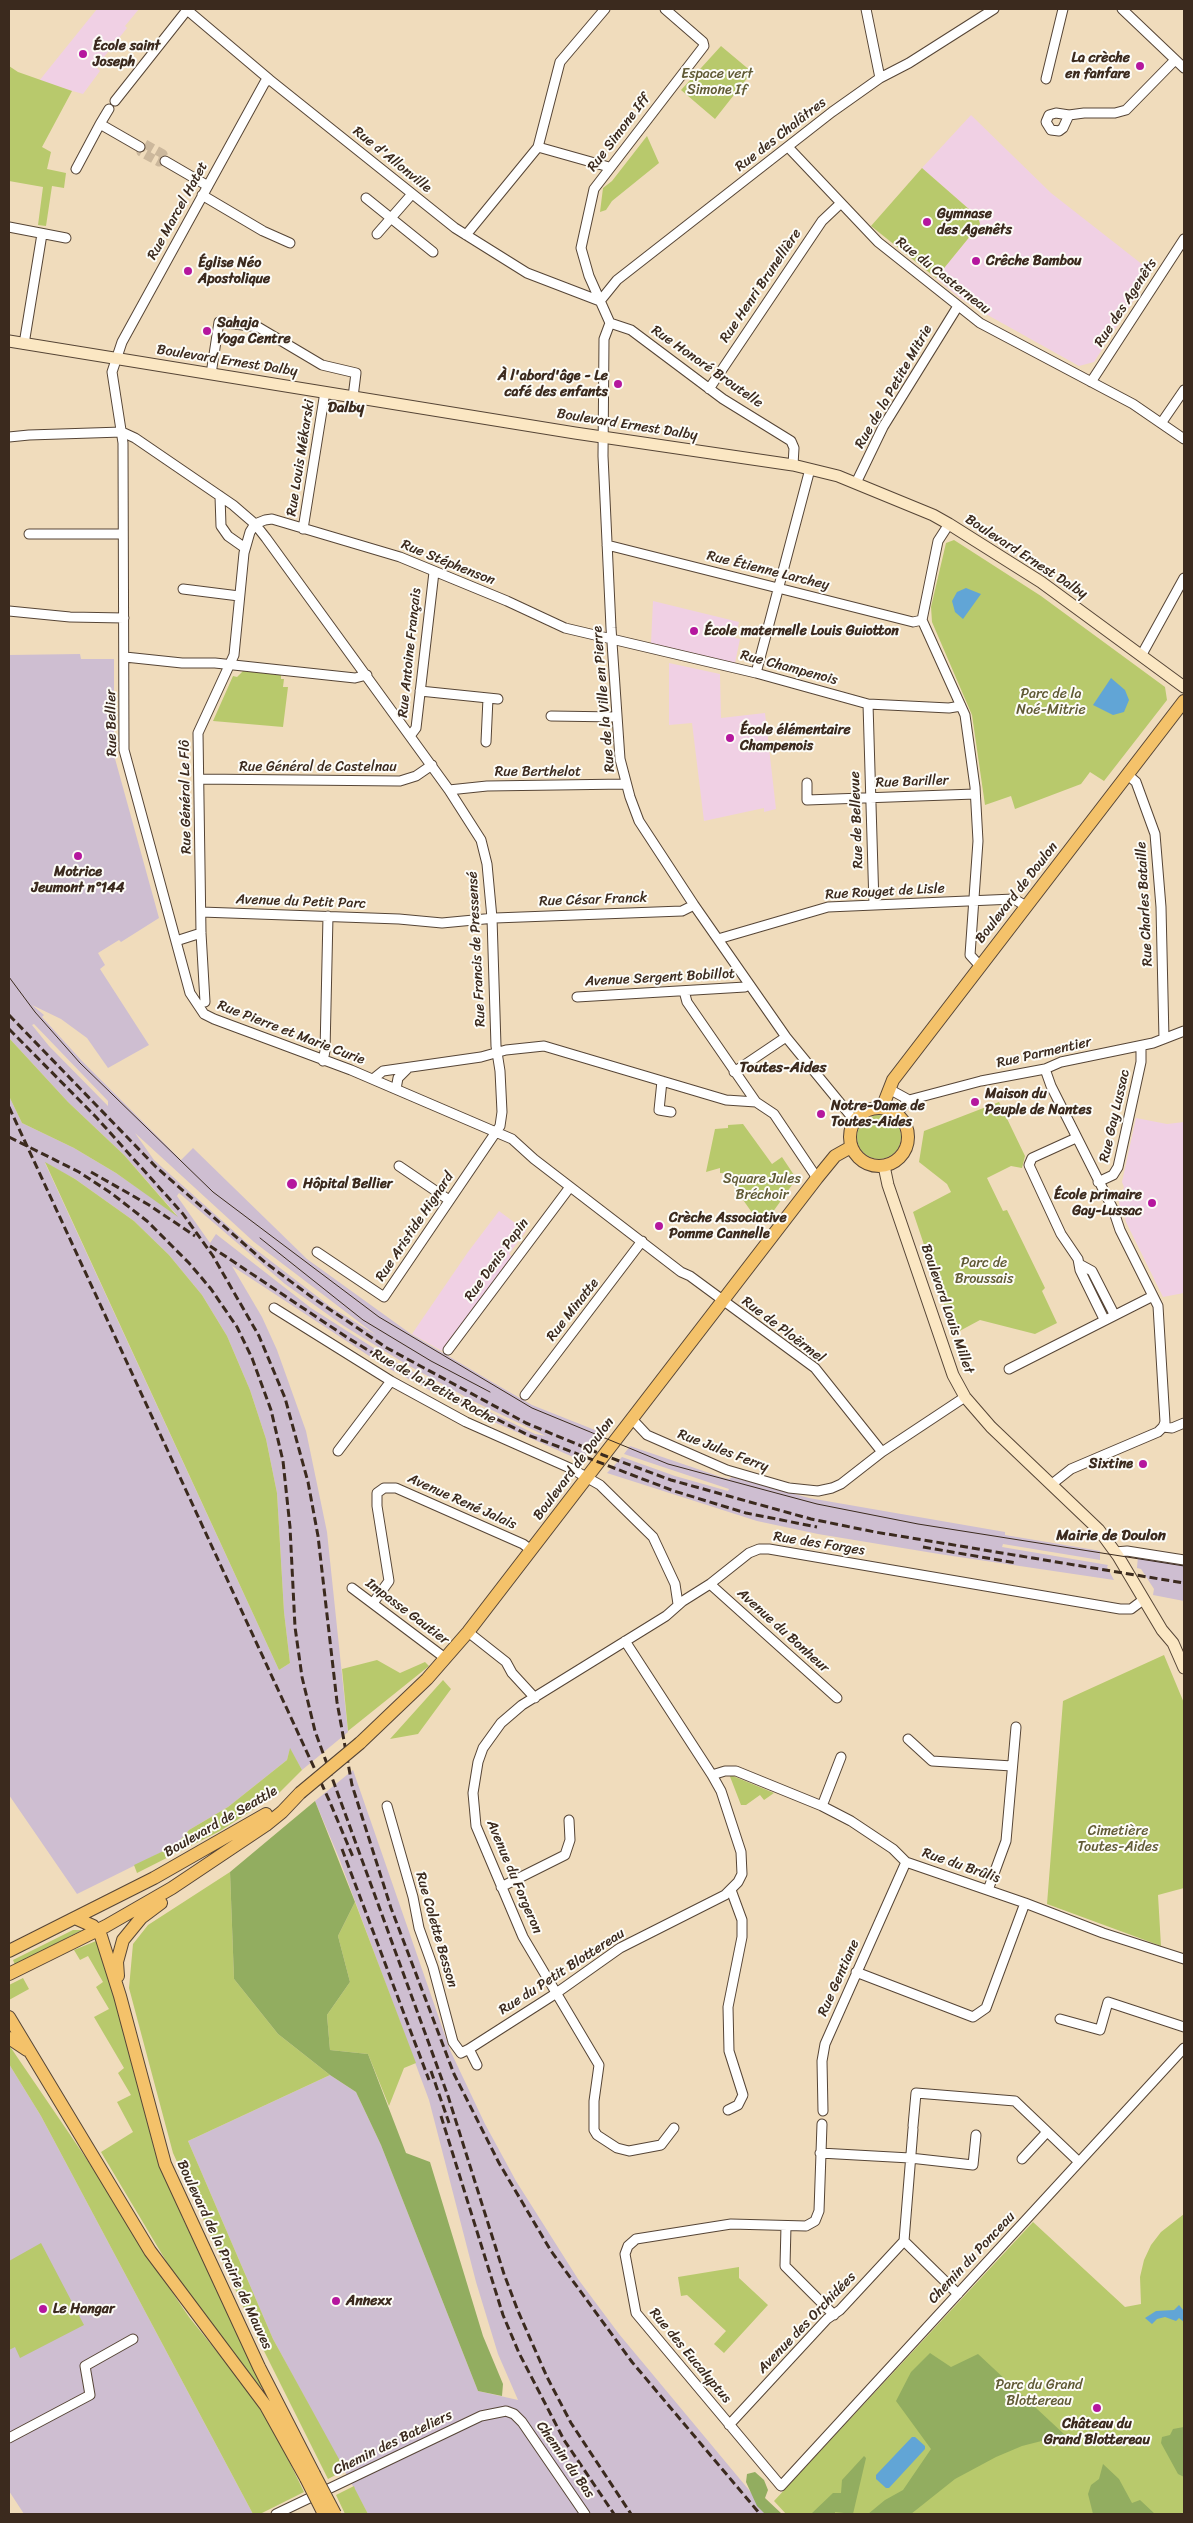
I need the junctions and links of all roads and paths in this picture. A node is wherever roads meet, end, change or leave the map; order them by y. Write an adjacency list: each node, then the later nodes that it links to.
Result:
1 (186, 9): 12 (street, Rue d'Allonville); 13 (street)
2 (605, 9): 18 (street)
3 (665, 9): 21 (street, Rue Simone Iff)
4 (866, 9): 10 (street)
5 (994, 9): 10 (street, Rue des Chalâtres)
6 (1063, 9): 11 (street)
7 (1122, 9): 8 (street)
8 (1175, 60): 9 (street); 15 (street)
9 (1184, 68)
10 (880, 78): 19 (street, Rue des Chalâtres)
11 (1046, 78)
12 (270, 80): 23 (street, Rue Marcel Hatet); 24 (street, Rue d'Allonville)
13 (115, 101)
14 (110, 109): 16 (street)
15 (1069, 116)
16 (100, 124): 17 (street); 22 (street)
17 (140, 147)
18 (538, 147): 21 (street); 32 (street)
19 (788, 147): 27 (street, Rue du Casterneau); 37 (street, Rue des Chalâtres)
20 (165, 161): 23 (street)
21 (609, 167): 37 (street, Rue Simone Iff)
22 (76, 169)
23 (208, 186): 25 (street, Rue Marcel Hatet)
24 (412, 194): 28 (street); 32 (street, Rue d'Allonville)
25 (202, 195): 35 (street); 42 (street, Rue Marcel Hatet)
26 (366, 198): 28 (street)
27 (841, 203): 38 (street, Rue du Casterneau); 45 (street, Rue Henri Brunellière)
28 (392, 218): 31 (street); 36 (street)
29 (9, 227): 30 (street)
30 (42, 234): 33 (street); 41 (street)
31 (377, 234)
32 (466, 235): 37 (street, Rue d'Allonville)
33 (66, 238)
34 (1184, 239): 44 (street, Rue des Agenêts)
35 (290, 242)
36 (433, 252)
37 (600, 301): 39 (street, Rue Simone Iff)
38 (958, 306): 44 (street, Rue du Casterneau); 56 (street, Rue de la Petite Mitrie)
39 (610, 323): 45 (street, Rue Honoré Broutelle); 52 (street, Rue de la Ville en Pierre)
40 (9, 341): 41 (street, Boulevard Ernest Dalby)
41 (24, 344): 42 (street, Boulevard Ernest Dalby)
42 (116, 358): 43 (street, Boulevard Ernest Dalby); 50 (street)
43 (211, 374): 47 (street, Boulevard Ernest Dalby); 48 (street)
44 (1092, 382): 49 (street, Rue du Casterneau)
45 (709, 388): 54 (street, Rue Honoré Broutelle)
46 (1184, 390): 49 (street)
47 (325, 392): 48 (street, Boulevard Ernest Dalby); 60 (street, Rue Louis Mékarski)
48 (353, 397): 52 (street, Boulevard Ernest Dalby)
49 (1162, 422): 53 (street, Rue du Casterneau)
50 (122, 432): 51 (street); 57 (street); 62 (street, Rue Bellier)
51 (9, 437)
52 (602, 437): 54 (street, Boulevard Ernest Dalby); 63 (street, Rue de la Ville en Pierre)
53 (1184, 439)
54 (793, 465): 55 (street, Boulevard Ernest Dalby)
55 (810, 468): 56 (street, Boulevard Ernest Dalby); 67 (street)
56 (856, 483): 59 (street, Boulevard Ernest Dalby)
57 (220, 496): 58 (street, Rue Francis de Pressensé); 64 (street)
58 (255, 524): 60 (street, Rue Stéphenson); 64 (street, Rue Général Le Flô); 78 (street, Rue Francis de Pressensé)
59 (949, 524): 72 (street); 74 (street, Boulevard Ernest Dalby)
60 (304, 529): 65 (street, Rue Stéphenson)
61 (29, 534): 62 (street)
62 (123, 534): 71 (street, Rue Bellier)
63 (607, 545): 67 (street, Rue Étienne Larchey); 73 (street, Rue de la Ville en Pierre)
64 (245, 548): 69 (street, Rue Général Le Flô)
65 (434, 572): 73 (street, Rue Stéphenson); 80 (street, Rue Antoine Français)
66 (1184, 578): 74 (street)
67 (779, 588): 72 (street, Rue Étienne Larchey); 77 (street)
68 (183, 589): 69 (street)
69 (239, 596): 76 (street, Rue Général Le Flô)
70 (9, 611): 71 (street)
71 (124, 618): 75 (street, Rue Bellier)
72 (922, 620): 83 (street)
73 (612, 638): 77 (street, Rue Champenois); 85 (street, Rue de la Ville en Pierre)
74 (1142, 656): 79 (street, Boulevard Ernest Dalby)
75 (125, 657): 76 (street); 106 (street, Rue Bellier)
76 (229, 665): 78 (street); 90 (street, Rue Général Le Flô)
77 (756, 673): 82 (street, Rue Champenois)
78 (367, 675): 86 (street, Rue Francis de Pressensé)
79 (1184, 687)
80 (420, 691): 86 (street, Rue Antoine Français); 87 (street)
81 (1184, 702): 89 (main road, Boulevard de Doulon)
82 (868, 704): 83 (street, Rue Champenois); 95 (street, Rue de Bellevue)
83 (961, 706): 94 (street)
84 (551, 716): 85 (street)
85 (617, 717): 92 (street, Rue de la Ville en Pierre)
86 (410, 736): 88 (street, Rue Francis de Pressensé)
87 (486, 742)
88 (432, 765): 90 (street, Rue Général de Castelnau); 93 (street, Rue Francis de Pressensé)
89 (1128, 775): 99 (main road, Boulevard de Doulon); 115 (street, Rue Charles Bataille)
90 (199, 780): 100 (street, Rue Général Le Flô)
91 (807, 783): 95 (street, Rue Bariller)
92 (626, 784): 93 (street, Rue Berthelot); 97 (street, Rue de la Ville en Pierre)
93 (450, 790): 102 (street, Rue Francis de Pressensé)
94 (975, 794): 95 (street, Rue Bariller); 96 (street)
95 (870, 797): 98 (street, Rue de Bellevue)
96 (974, 902): 98 (street, Rue Rouget de Lisle); 99 (street, Rue Rouget de Lisle); 107 (street)
97 (694, 905): 102 (street, Rue César Franck); 105 (street, Rue de la Ville en Pierre)
98 (874, 905): 105 (street, Rue Rouget de Lisle)
99 (1026, 906): 107 (main road, Boulevard de Doulon)
100 (201, 912): 101 (street, Avenue du Petit Parc); 104 (street, Rue Général Le Flô)
101 (328, 916): 103 (street, Avenue du Petit Parc); 118 (street)
102 (492, 918): 103 (street, Rue César Franck); 117 (street, Rue Francis de Pressensé)
103 (399, 919)
104 (201, 934): 106 (street); 111 (street, Rue Général Le Flô)
105 (718, 940): 114 (street, Rue de la Ville en Pierre)
106 (176, 941): 112 (street, Rue Bellier)
107 (980, 966): 125 (main road, Boulevard de Doulon)
108 (745, 987): 109 (street, Avenue Sergent Bobillot)
109 (684, 991): 110 (street, Avenue Sergent Bobillot); 121 (street)
110 (577, 997)
111 (205, 1002)
112 (196, 1004): 118 (street, Rue Pierre et Marie Curie)
113 (1184, 1031): 115 (street, Rue Parmentier)
114 (786, 1037): 121 (street); 131 (street, Rue de la Ville en Pierre)
115 (1164, 1039): 116 (street, Rue Parmentier)
116 (1141, 1046): 120 (street, Rue Parmentier); 138 (street, Rue Gay Lussac)
117 (497, 1052): 119 (street, Rue Pierre et Marie Curie); 123 (street, Rue Pierre et Marie Curie); 132 (street, Rue Francis de Pressensé)
118 (323, 1061): 122 (street, Rue Pierre et Marie Curie)
119 (407, 1069): 122 (street, Rue Pierre et Marie Curie); 124 (street)
120 (1045, 1069): 126 (street, Rue Parmentier); 133 (street)
121 (734, 1072): 127 (street)
122 (373, 1079): 124 (street)
123 (662, 1081): 127 (street, Rue Pierre et Marie Curie); 129 (street)
124 (396, 1089): 132 (street)
125 (889, 1089): 126 (street); 128 (main road, Boulevard de Doulon)
126 (909, 1100): 130 (street)
127 (756, 1102): 137 (street)
128 (882, 1108): 130 (main road); 131 (main road)
129 (670, 1112)
130 (896, 1114): 136 (main road)
131 (855, 1121): 134 (main road)
132 (498, 1132): 139 (street); 140 (street, Rue Aristide Hignard)
133 (1076, 1138): 138 (street); 143 (street)
134 (852, 1147): 136 (main road); 137 (main road, Boulevard de Doulon)
135 (399, 1166): 140 (street)
136 (884, 1166): 153 (street, Boulevard Louis Millet)
137 (817, 1178): 145 (main road, Boulevard de Doulon)
138 (1098, 1182): 144 (street)
139 (570, 1187): 141 (street); 149 (street, Rue Denis Papin)
140 (449, 1200): 142 (street, Rue Aristide Hignard)
141 (642, 1241): 145 (street); 152 (street, Rue Minatte)
142 (317, 1252)
143 (1080, 1265): 147 (street); 148 (street)
144 (1153, 1296): 147 (street); 156 (street)
145 (723, 1301): 154 (main road, Boulevard de Doulon); 158 (street, Rue de Ploërmel)
146 (274, 1308): 151 (street, Rue de la Petite Roche)
147 (1114, 1314): 148 (street)
148 (1104, 1319): 150 (street)
149 (448, 1350)
150 (1009, 1369)
151 (391, 1381): 157 (street); 159 (street, Rue de la Petite Roche)
152 (526, 1395)
153 (965, 1397): 158 (street, Rue Jules Ferry); 160 (street, Boulevard Louis Millet)
154 (632, 1419): 158 (street, Rue Jules Ferry); 159 (main road, Boulevard de Doulon)
155 (1184, 1423): 156 (street)
156 (1163, 1427): 160 (street)
157 (338, 1452)
158 (882, 1452)
159 (586, 1477): 161 (main road, Boulevard de Doulon); 168 (street, Rue de la Petite Roche)
160 (1052, 1484): 162 (street, Boulevard Louis Millet)
161 (531, 1550): 167 (street, Avenue René Jalais); 169 (main road, Boulevard de Doulon)
162 (1115, 1552): 163 (street); 166 (street, Boulevard Louis Millet)
163 (1184, 1560)
164 (710, 1584): 166 (street, Rue des Forges); 168 (street, Rue des Forges); 174 (street, Avenue du Bonheur)
165 (352, 1588): 167 (street, Impasse Gautier)
166 (1143, 1600): 172 (street, Boulevard Louis Millet)
167 (372, 1603): 171 (street, Impasse Gautier)
168 (678, 1604): 170 (street, Rue des Forges)
169 (468, 1632): 171 (main road, Boulevard de Doulon); 173 (street)
170 (625, 1641): 173 (street, Rue des Forges); 179 (street)
171 (445, 1658): 180 (main road, Boulevard de Doulon, bridge)
172 (1184, 1668)
173 (535, 1698): 187 (street, Avenue du Forgeron)
174 (837, 1698)
175 (1016, 1727): 178 (street)
176 (908, 1739): 178 (street)
177 (841, 1757): 182 (street)
178 (1012, 1766): 189 (street)
179 (712, 1775): 182 (street, Rue du Brûlis); 188 (street)
180 (300, 1793): 184 (main road, Boulevard de Seattle); 186 (main road, Boulevard de Seattle)
181 (387, 1806): 207 (street, Rue Colette Besson)
182 (822, 1806): 185 (street, Rue du Brûlis)
183 (569, 1820): 187 (street)
184 (238, 1844): 191 (main road, Boulevard de Seattle); 201 (main road, Boulevard de la Prairie de Mauves)
185 (906, 1862): 189 (street, Rue du Brûlis); 198 (street, Rue Gentiane)
186 (134, 1888): 191 (main road); 192 (main road, Boulevard de Seattle)
187 (501, 1888): 200 (street, Avenue du Forgeron)
188 (731, 1890): 200 (street, Rue du Petit Blottereau); 210 (street)
189 (988, 1890): 190 (street, Rue du Brûlis)
190 (1025, 1903): 197 (street, Rue du Brûlis); 198 (street)
191 (130, 1912): 194 (main road, Boulevard de Seattle)
192 (75, 1918): 193 (main road, Boulevard de Seattle); 194 (main road)
193 (61, 1926): 195 (main road, Boulevard de Seattle); 196 (main road, Boulevard de Seattle)
194 (98, 1930): 199 (main road, Boulevard de Seattle); 201 (main road, Boulevard de la Prairie de Mauves)
195 (9, 1951)
196 (9, 1958)
197 (1184, 1959)
198 (856, 1972): 211 (street, Rue Gentiane)
199 (9, 1974)
200 (555, 1994): 207 (street, Rue du Petit Blottereau); 213 (street, Avenue du Forgeron)
201 (120, 1996): 228 (main road, Boulevard de la Prairie de Mauves)
202 (9, 2017): 208 (main road, Boulevard de la Prairie de Mauves)
203 (1060, 2019): 204 (street)
204 (1184, 2027)
205 (9, 2038): 208 (main road, Boulevard de la Prairie de Mauves)
206 (1184, 2048): 219 (street, Chemin du Ponceau)
207 (469, 2049): 209 (street)
208 (29, 2052): 228 (main road, Boulevard de la Prairie de Mauves)
209 (477, 2065)
210 (728, 2110)
211 (822, 2110)
212 (822, 2124): 216 (street, Rue des Eucalyptus)
213 (674, 2128)
214 (1047, 2132): 217 (street); 218 (street); 219 (street)
215 (976, 2135): 217 (street)
216 (820, 2153): 217 (street); 220 (street, Rue des Eucalyptus)
217 (910, 2158): 221 (street)
218 (1022, 2160)
219 (1079, 2162): 222 (street, Chemin du Ponceau)
220 (786, 2226): 223 (street); 226 (street, Rue des Eucalyptus)
221 (904, 2241): 222 (street); 223 (street, Avenue des Orchidées)
222 (958, 2294): 229 (street, Chemin du Ponceau)
223 (834, 2315): 226 (street, Avenue des Orchidées)
224 (134, 2339): 227 (street)
225 (522, 2422): 230 (street, Chemin des Bateliers); 233 (street, Chemin du Bas)
226 (729, 2425): 229 (street, Rue des Eucalyptus)
227 (9, 2438)
228 (310, 2476): 231 (main road, Boulevard de la Prairie de Mauves, bridge); 232 (main road, Boulevard de la Prairie de Mauves, bridge)
229 (781, 2486)
230 (276, 2514)
231 (324, 2514)
232 (335, 2514)
233 (586, 2514)

